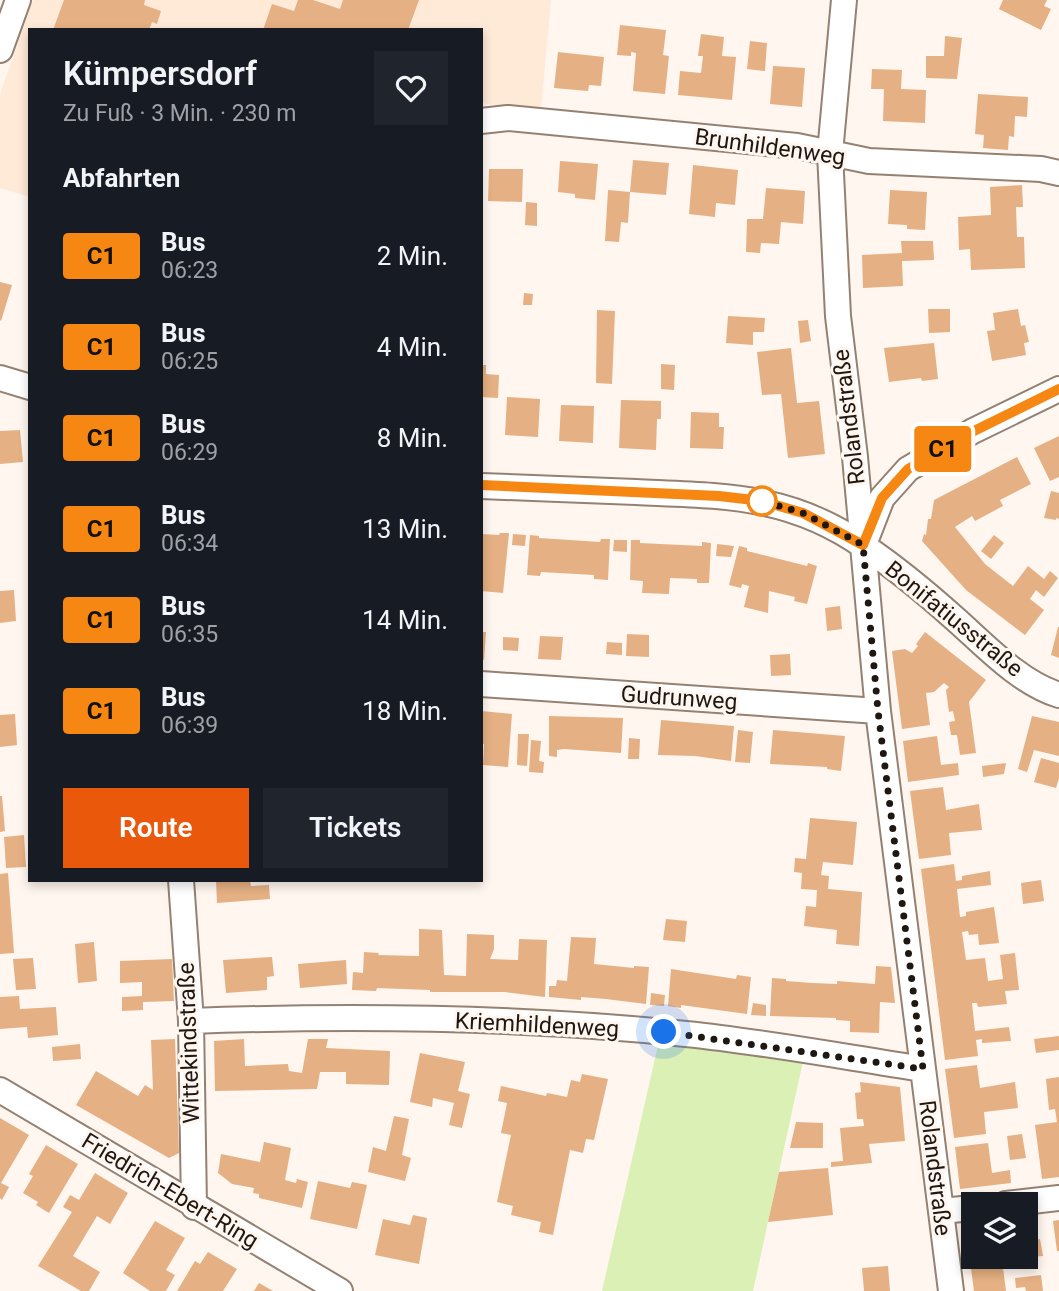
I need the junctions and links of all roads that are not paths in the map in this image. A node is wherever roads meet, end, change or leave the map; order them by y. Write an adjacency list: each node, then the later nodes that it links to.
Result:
1 (18, 0): 3 (street)
2 (844, 0): 5 (street, Rolandstraße)
3 (0, 50)
4 (483, 121): 5 (street, Brunhildenweg)
5 (830, 153): 6 (street, Brunhildenweg); 11 (street, Rolandstraße)
6 (1059, 173)
7 (0, 378): 8 (street)
8 (28, 386)
9 (1059, 389): 11 (street)
10 (483, 485): 11 (street, Bonifatiusstraße)
11 (863, 545): 13 (street, Bonifatiusstraße); 14 (street, Rolandstraße)
12 (483, 684): 14 (street, Gudrunweg)
13 (1059, 695)
14 (878, 711): 17 (street, Rolandstraße)
15 (181, 882): 16 (street, Wittekindstraße)
16 (191, 1021): 17 (street, Kriemhildenweg); 21 (street, Wittekindstraße)
17 (923, 1069): 23 (street, Rolandstraße)
18 (0, 1090): 21 (street, Friedrich-Ebert-Ring)
19 (1059, 1198): 20 (street)
20 (1038, 1200)
21 (194, 1206): 24 (street, Friedrich-Ebert-Ring)
22 (961, 1209): 23 (street)
23 (941, 1211): 25 (street, Rolandstraße)
24 (340, 1291)
25 (951, 1291)

